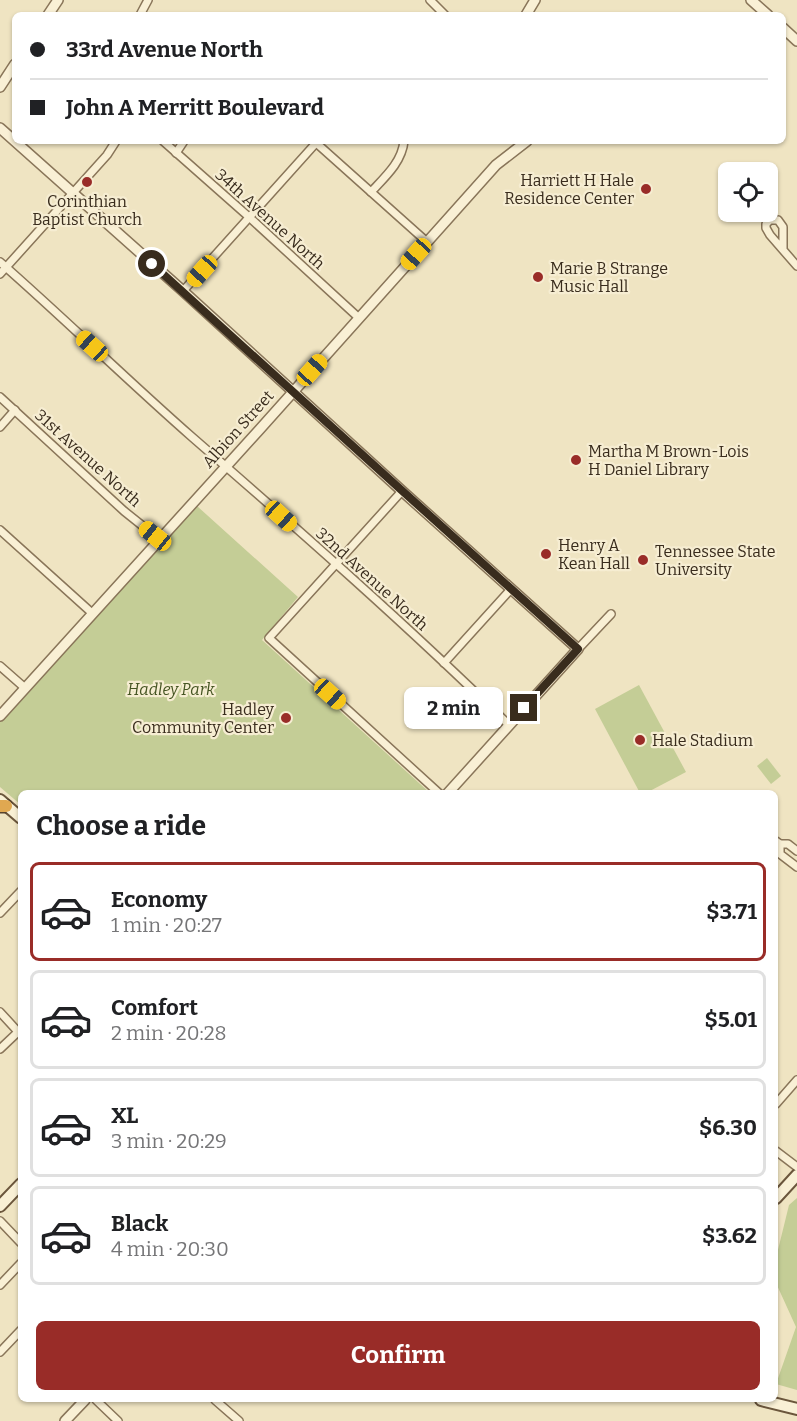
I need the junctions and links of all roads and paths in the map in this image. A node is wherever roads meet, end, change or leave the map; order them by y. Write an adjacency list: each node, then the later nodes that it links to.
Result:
1 (429, 0): 3 (street)
2 (751, 0): 4 (street)
3 (442, 12)
4 (765, 12)
5 (786, 31): 6 (street)
6 (797, 41)
7 (12, 69): 8 (street)
8 (0, 87)
9 (0, 128): 10 (street)
10 (12, 139)
11 (18, 144): 21 (street)
12 (114, 144): 21 (street)
13 (166, 144): 19 (street, 34th Avenue North)
14 (182, 144): 19 (street)
15 (313, 144): 22 (street)
16 (317, 144): 20 (street)
17 (404, 144): 20 (street)
18 (523, 144): 23 (street, Albion Street)
19 (176, 153): 22 (street, 34th Avenue North)
20 (371, 192): 23 (street)
21 (73, 194): 25 (street); 28 (street)
22 (249, 217): 28 (street); 29 (street, 34th Avenue North)
23 (427, 242): 29 (street, Albion Street)
24 (783, 249): 26 (street)
25 (3, 265): 27 (street); 34 (street, 32nd Avenue North)
26 (797, 266)
27 (0, 274)
28 (183, 291): 30 (street)
29 (359, 318): 30 (street, Albion Street)
30 (293, 391): 34 (street, Albion Street); 35 (street)
31 (0, 397): 32 (street, 31st Avenue North)
32 (15, 410): 33 (street); 37 (street, 31st Avenue North)
33 (0, 427)
34 (225, 466): 37 (street, Albion Street); 38 (street, 32nd Avenue North)
35 (402, 491): 38 (street); 39 (street)
36 (0, 530): 40 (street)
37 (159, 539): 40 (street, Albion Street)
38 (336, 564): 43 (street, 32nd Avenue North); 48 (street)
39 (511, 589): 42 (street); 43 (street)
40 (92, 613): 45 (street, Albion Street)
41 (611, 614): 42 (street)
42 (578, 649): 47 (street)
43 (444, 663): 47 (street, 32nd Avenue North)
44 (0, 666): 45 (street)
45 (25, 688): 46 (street, Albion Street)
46 (0, 716)
47 (509, 725): 49 (street)
48 (436, 790)
49 (451, 790)
50 (2, 804): 51 (main road)
51 (18, 816)
52 (778, 842): 53 (street); 54 (street)
53 (797, 851)
54 (797, 867)
55 (18, 894): 56 (street)
56 (0, 914)
57 (0, 1012): 58 (street)
58 (18, 1030)
59 (18, 1034): 60 (street)
60 (0, 1049)
61 (797, 1080): 62 (street)
62 (778, 1102)
63 (778, 1153): 64 (street)
64 (797, 1167)
65 (797, 1175): 67 (main road)
66 (18, 1187): 68 (main road)
67 (778, 1196)
68 (0, 1206)
69 (0, 1221): 70 (street)
70 (18, 1240)
71 (18, 1266): 72 (street)
72 (0, 1285)
73 (18, 1333): 74 (street)
74 (0, 1352)
75 (83, 1402): 80 (street)
76 (98, 1402): 81 (street)
77 (217, 1402): 82 (street)
78 (768, 1402): 79 (main road)
79 (797, 1409)
80 (65, 1421)
81 (118, 1421)
82 (239, 1421)

